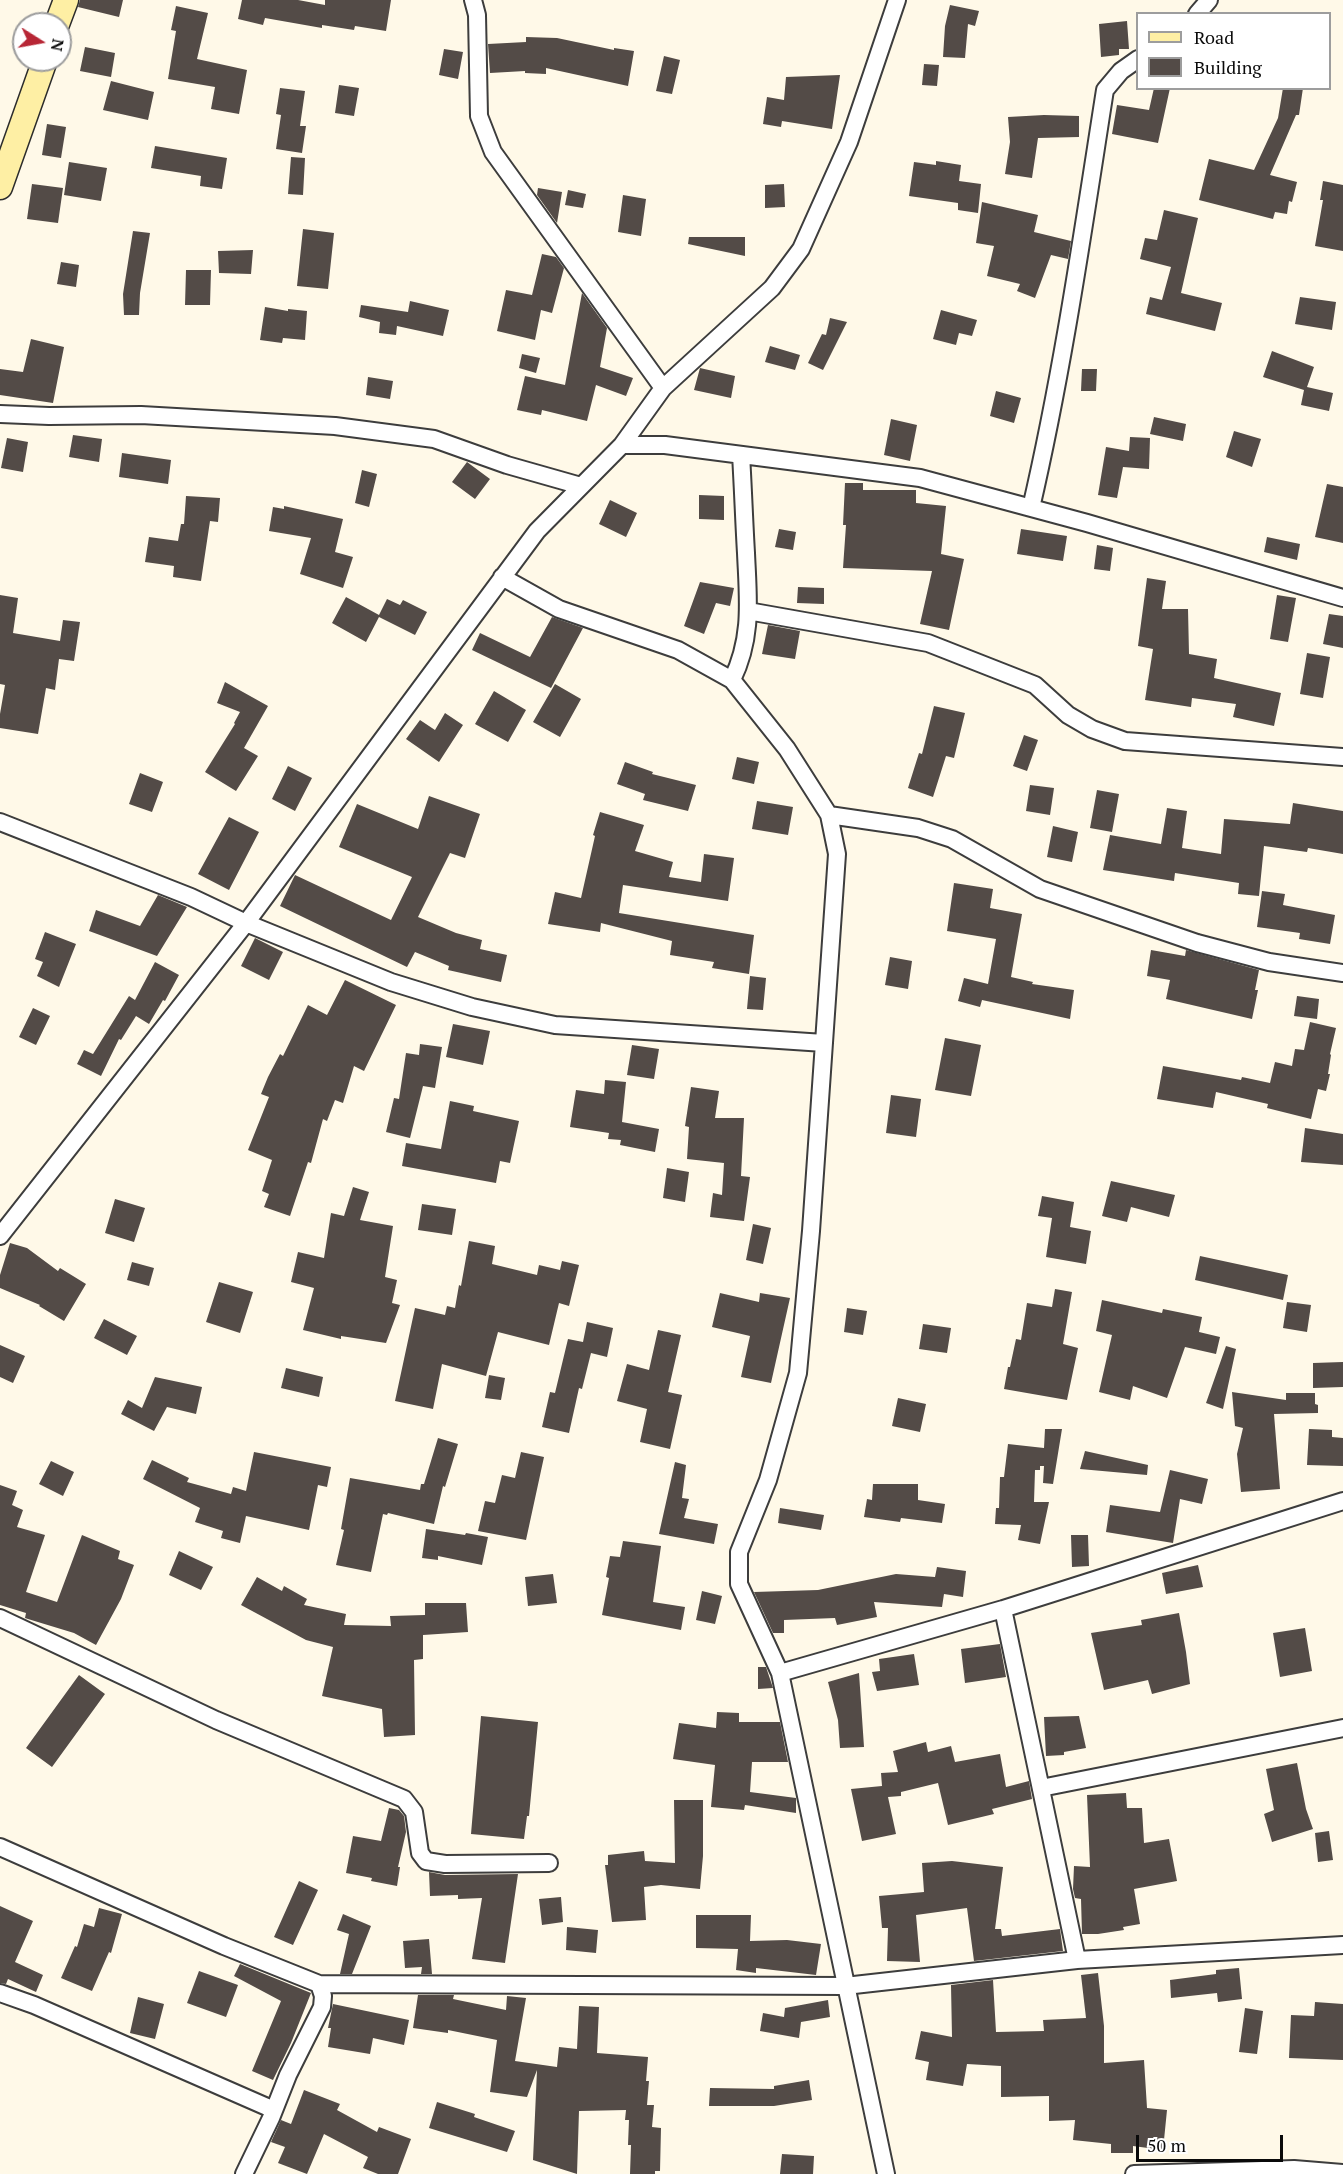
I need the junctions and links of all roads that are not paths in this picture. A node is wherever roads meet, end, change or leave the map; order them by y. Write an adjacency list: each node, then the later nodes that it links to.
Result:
1 (473, 0): 8 (street)
2 (897, 0): 8 (street)
3 (1209, 0): 4 (street)
4 (1199, 12)
5 (1136, 60): 13 (street)
6 (41, 72): 7 (street)
7 (0, 188)
8 (663, 388): 10 (street)
9 (0, 414): 12 (street)
10 (622, 445): 11 (street); 12 (street)
11 (741, 455): 13 (street); 16 (street)
12 (581, 486): 14 (street)
13 (1031, 508): 15 (street)
14 (502, 576): 17 (street); 21 (street)
15 (1343, 598)
16 (748, 611): 17 (street); 18 (street)
17 (732, 680): 19 (street)
18 (1343, 757)
19 (830, 815): 22 (street); 23 (street)
20 (0, 822): 21 (street)
21 (246, 924): 23 (street); 24 (street)
22 (1343, 973)
23 (824, 1043): 28 (street)
24 (0, 1236)
25 (1343, 1502): 26 (street)
26 (1003, 1609): 28 (street); 30 (street)
27 (0, 1618): 32 (street)
28 (780, 1673): 36 (street)
29 (1343, 1728): 30 (street)
30 (1041, 1788): 34 (street)
31 (0, 1847): 35 (street)
32 (549, 1863)
33 (1343, 1945): 34 (street)
34 (1077, 1960): 36 (street)
35 (319, 1984): 36 (street); 38 (street)
36 (845, 1986): 42 (street)
37 (0, 1993): 38 (street)
38 (274, 2110): 41 (street)
39 (1294, 2172): 40 (street); 43 (street)
40 (1343, 2173)
41 (244, 2174)
42 (886, 2174)
43 (1134, 2174)

